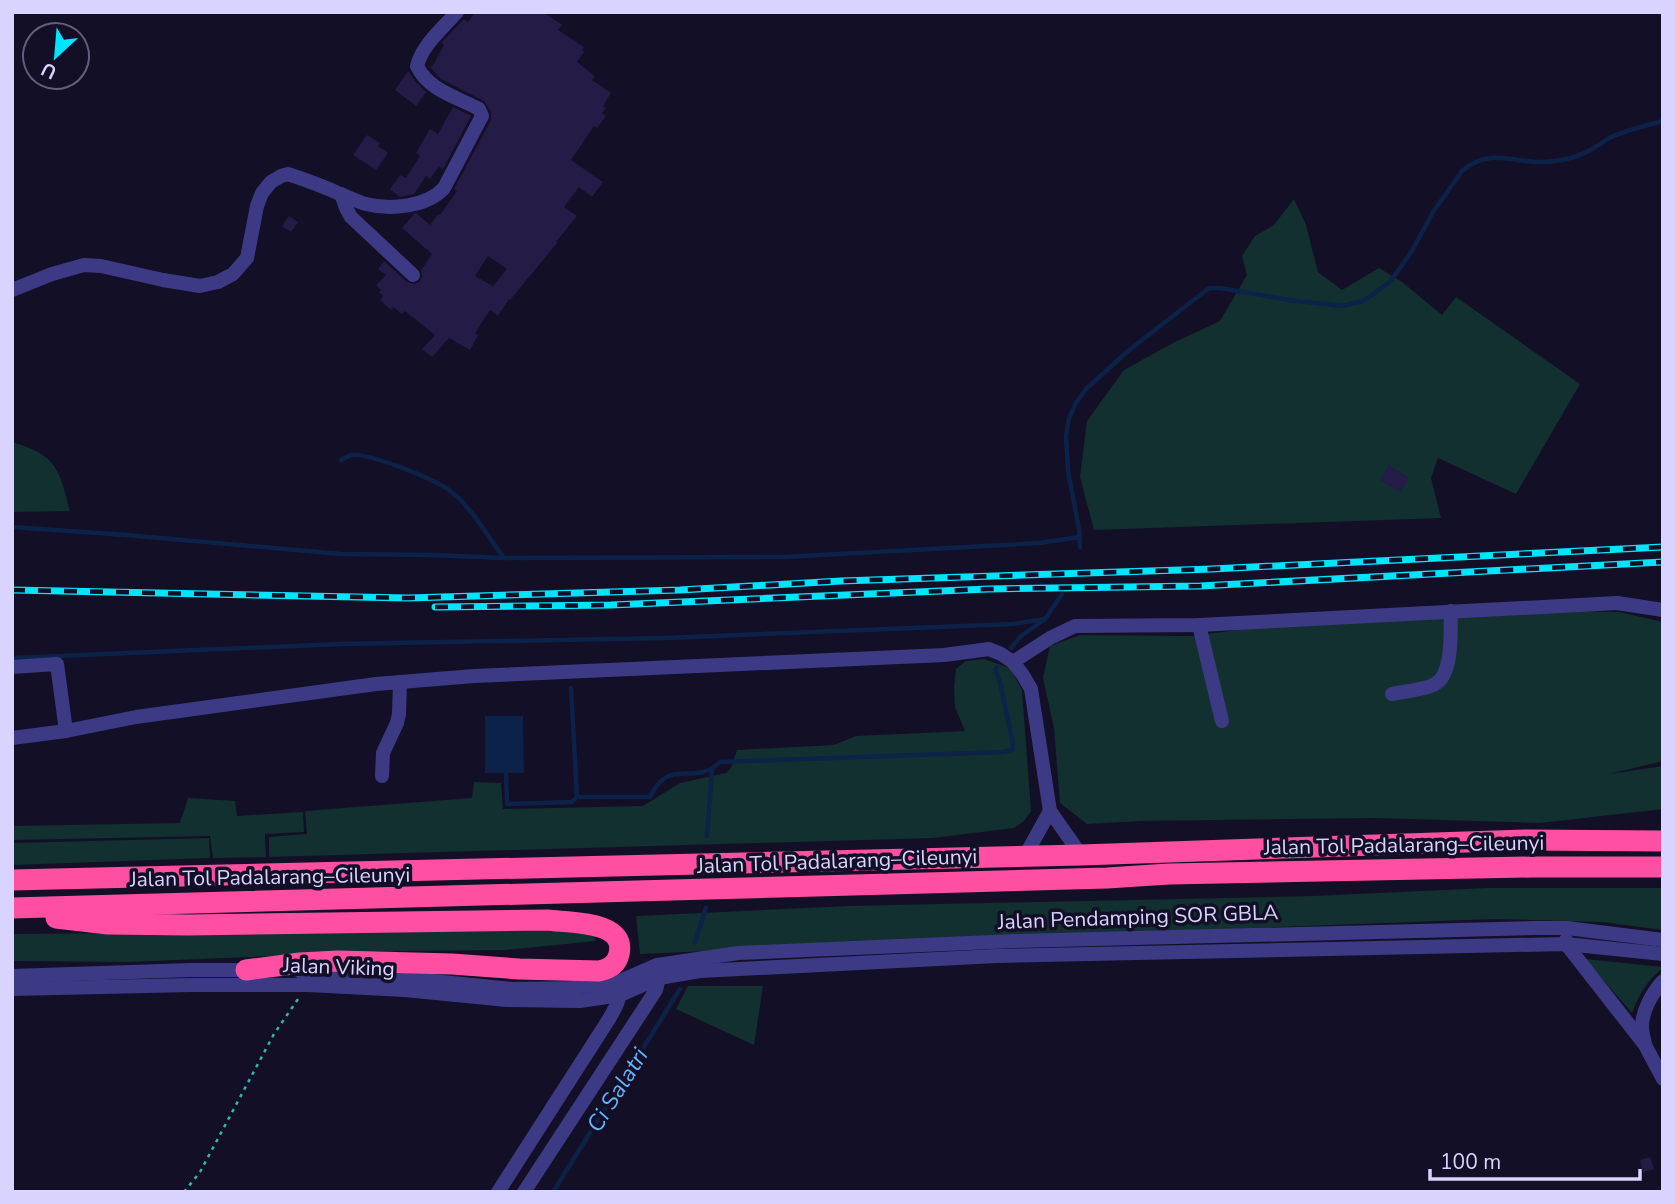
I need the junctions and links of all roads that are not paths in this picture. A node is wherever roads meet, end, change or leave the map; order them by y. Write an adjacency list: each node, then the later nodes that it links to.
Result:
1 (457, 12): 2 (street)
2 (341, 194): 3 (street); 4 (street)
3 (413, 275)
4 (12, 290)
5 (1663, 610): 6 (street)
6 (1451, 611): 7 (street); 11 (street)
7 (1199, 625): 8 (street); 12 (street)
8 (1013, 662): 10 (street); 16 (street)
9 (12, 667): 13 (street)
10 (400, 682): 13 (street); 15 (street)
11 (1392, 694)
12 (1222, 721)
13 (66, 731): 14 (street)
14 (12, 738)
15 (382, 776)
16 (1050, 811): 20 (street); 21 (street)
17 (1663, 828): 18 (highway)
18 (1613, 841): 19 (highway, Jalan Tol Padalarang–Cileunyi); 20 (highway, Jalan Tol Padalarang–Cileunyi)
19 (1663, 841)
20 (1081, 855): 21 (highway, Jalan Tol Padalarang–Cileunyi)
21 (1025, 856): 23 (highway, Jalan Tol Padalarang–Cileunyi)
22 (1663, 867): 24 (highway, Jalan Tol Padalarang–Cileunyi)
23 (12, 880)
24 (12, 910): 29 (highway)
25 (1567, 928): 26 (street, Jalan Pendamping SOR GBLA); 27 (street); 30 (street, Jalan Pendamping SOR GBLA)
26 (1663, 940)
27 (1566, 944): 28 (street, Jalan Pendamping SOR GBLA); 30 (street, Jalan Pendamping SOR GBLA); 37 (street)
28 (1663, 954)
29 (246, 970): 31 (street, Jalan Viking); 33 (street, Jalan Viking)
30 (658, 971): 33 (street, Jalan Viking); 40 (street)
31 (12, 976)
32 (1663, 981): 37 (street)
33 (620, 988): 35 (street, Jalan Viking); 36 (street)
34 (12, 989): 35 (street, Jalan Viking)
35 (580, 1001): 36 (street)
36 (600, 1032): 39 (street)
37 (1645, 1045): 38 (street)
38 (1663, 1079)
39 (498, 1192)
40 (524, 1192)

